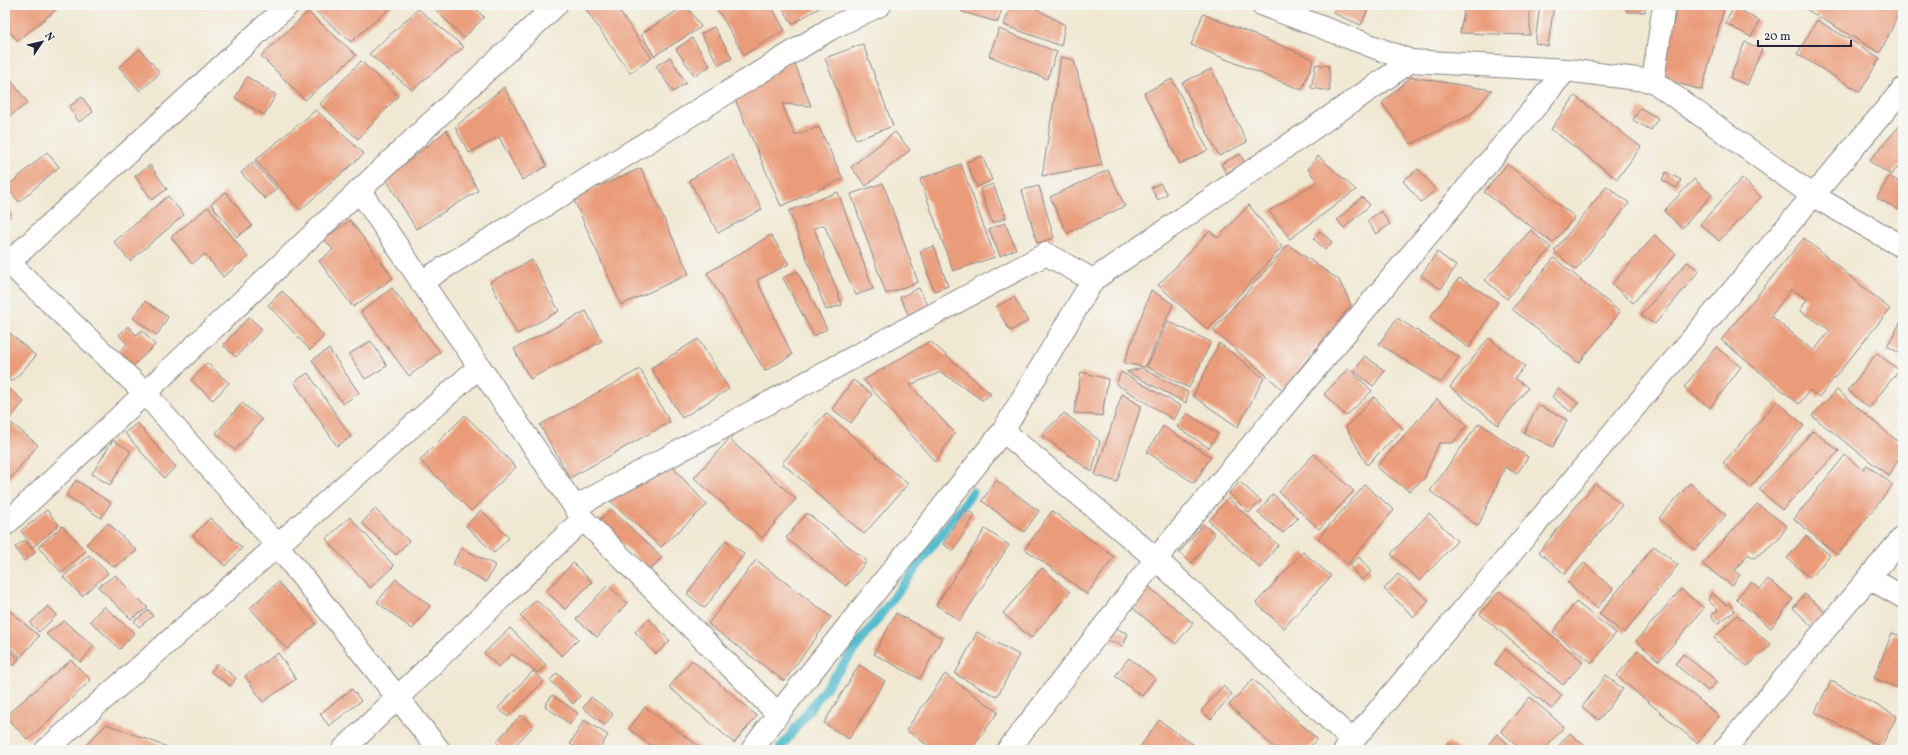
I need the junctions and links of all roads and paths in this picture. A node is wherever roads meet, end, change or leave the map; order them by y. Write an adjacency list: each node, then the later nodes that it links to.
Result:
1 (288, 5): 13 (street)
2 (556, 5): 10 (street)
3 (880, 5): 15 (street)
4 (1263, 5): 6 (street)
5 (1664, 5): 8 (street)
6 (1411, 61): 7 (street); 14 (street)
7 (1566, 70): 8 (street); 23 (street)
8 (1653, 81): 11 (street)
9 (1903, 89): 11 (street)
10 (360, 190): 15 (street); 17 (street)
11 (1812, 195): 12 (street); 28 (street)
12 (1903, 248)
13 (6, 263): 17 (street)
14 (1093, 280): 18 (street); 19 (street)
15 (421, 282): 16 (street)
16 (479, 367): 19 (street); 22 (street)
17 (145, 393): 20 (street); 22 (street)
18 (1003, 431): 23 (street); 27 (street)
19 (579, 513): 26 (street); 27 (street)
20 (5, 525)
21 (1903, 537): 24 (street)
22 (277, 545): 26 (street); 29 (street)
23 (1156, 559): 28 (street); 33 (street)
24 (1869, 578): 25 (street); 34 (street)
25 (1903, 597)
26 (397, 697): 30 (street); 31 (street)
27 (778, 714): 32 (street)
28 (1349, 745)
29 (46, 750)
30 (343, 750)
31 (439, 750)
32 (752, 750)
33 (1008, 750)
34 (1724, 750)

